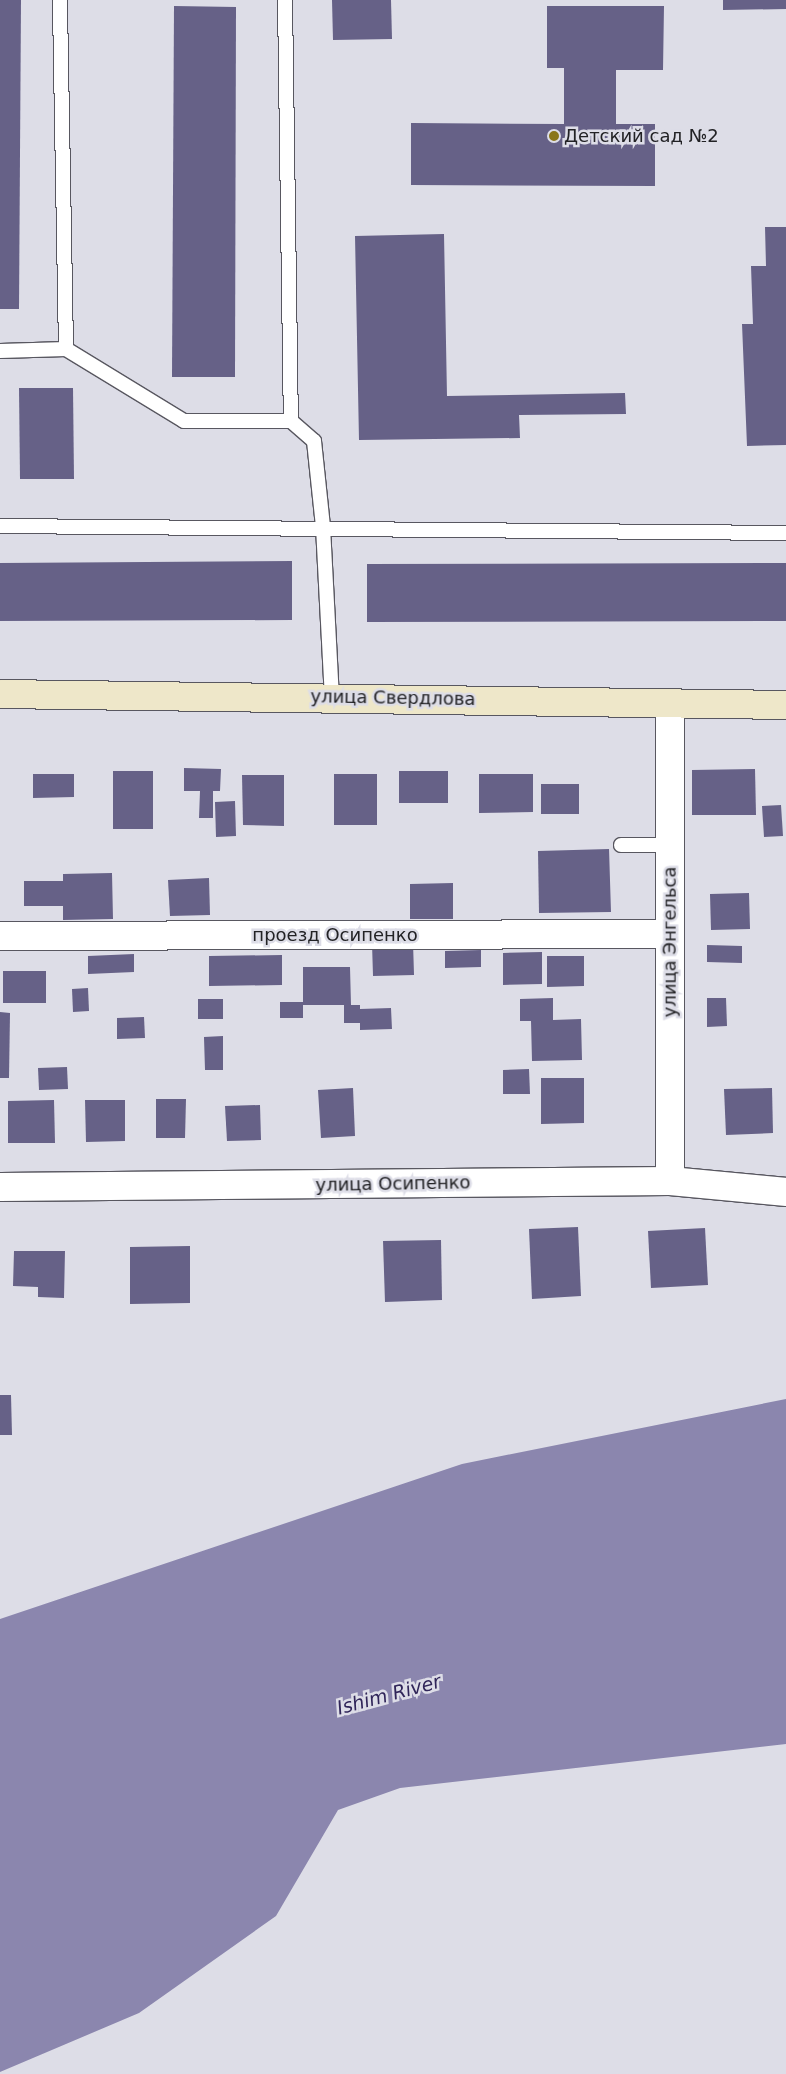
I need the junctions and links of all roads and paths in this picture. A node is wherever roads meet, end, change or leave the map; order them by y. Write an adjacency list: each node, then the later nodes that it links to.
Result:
1 (60, 0): 3 (lane)
2 (285, 0): 5 (lane)
3 (66, 349): 4 (lane); 5 (lane)
4 (0, 351)
5 (291, 421): 7 (lane)
6 (0, 526): 7 (lane)
7 (323, 528): 8 (lane); 10 (lane)
8 (786, 533)
9 (0, 694): 10 (street, улица Свердлова)
10 (332, 696): 11 (street, улица Свердлова)
11 (670, 704): 12 (street, улица Свердлова); 14 (street, улица Энгельса)
12 (786, 705)
13 (621, 845): 14 (lane)
14 (670, 846): 15 (street, улица Энгельса)
15 (670, 934): 16 (street, проезд Осипенко); 17 (street, улица Энгельса)
16 (0, 936)
17 (670, 1181): 18 (street, улица Осипенко); 19 (street, улица Осипенко)
18 (0, 1188)
19 (786, 1192)

